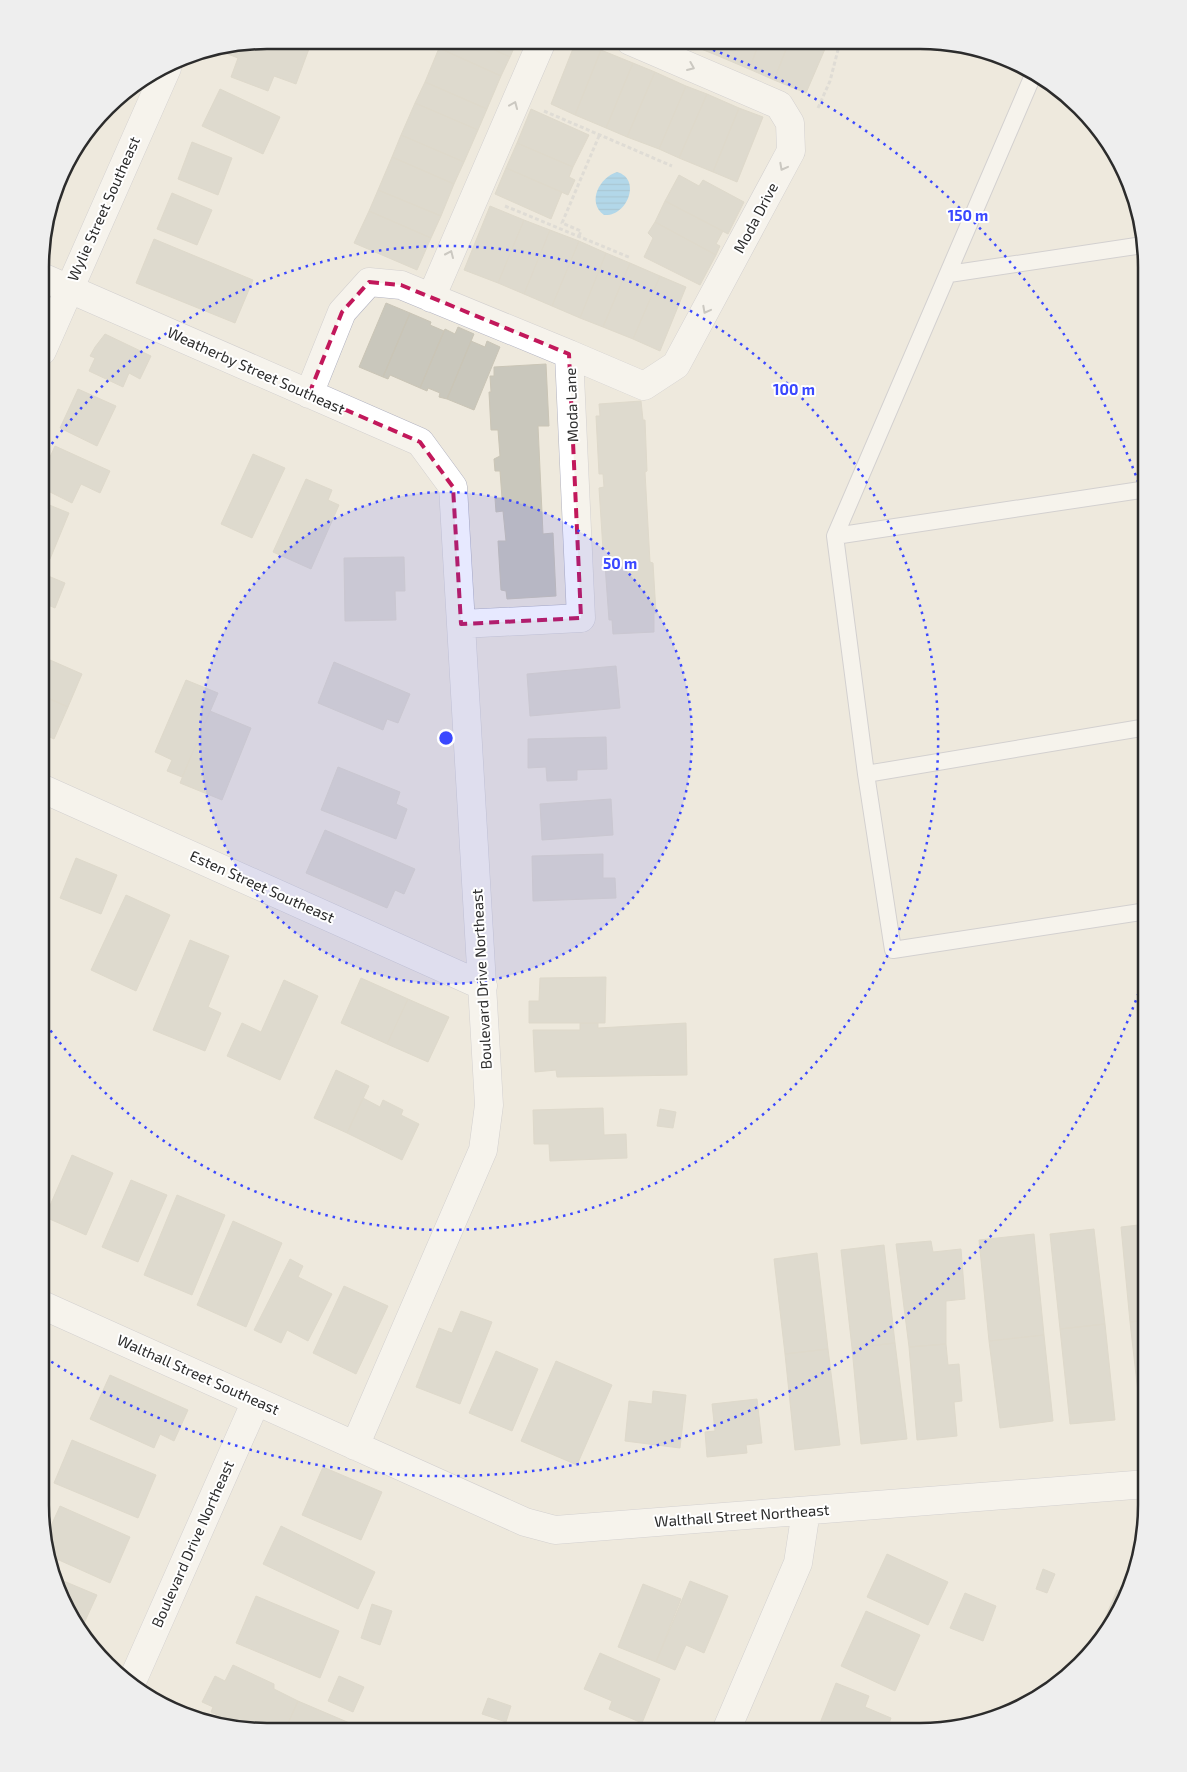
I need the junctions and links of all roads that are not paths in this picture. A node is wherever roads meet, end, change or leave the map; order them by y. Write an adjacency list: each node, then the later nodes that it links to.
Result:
1 (539, 49): 9 (street, one-way to 1)
2 (648, 49): 11 (street, Moda Drive, one-way to 11)
3 (164, 74): 8 (street, Wylie Street Southeast)
4 (1031, 79): 6 (lane)
5 (1137, 246): 6 (lane)
6 (949, 274): 15 (lane)
7 (49, 280): 8 (street, Weatherby Street Southeast)
8 (69, 289): 10 (street, Wylie Street Southeast); 12 (street, Weatherby Street Southeast)
9 (431, 298): 11 (street, Moda Lane); 12 (street, Moda Lane)
10 (49, 335)
11 (569, 354): 16 (street, Moda Lane)
12 (309, 394): 13 (street, Weatherby Street Southeast)
13 (453, 487): 16 (street, Boulevard Drive Northeast)
14 (1138, 490): 15 (lane)
15 (835, 536): 18 (lane)
16 (461, 624): 21 (street, Boulevard Drive Northeast)
17 (1138, 729): 18 (lane)
18 (866, 774): 20 (lane)
19 (49, 792): 21 (street, Esten Street Southeast)
20 (1138, 912)
21 (483, 986): 24 (street, Boulevard Drive Northeast)
22 (49, 1308): 23 (street, Walthall Street Southeast)
23 (256, 1401): 24 (street, Walthall Street Southeast); 27 (street, Boulevard Drive Northeast)
24 (355, 1446): 26 (street, Walthall Street Northeast)
25 (1138, 1485): 26 (street, Walthall Street Northeast)
26 (806, 1511): 28 (street)
27 (134, 1678)
28 (730, 1723)

